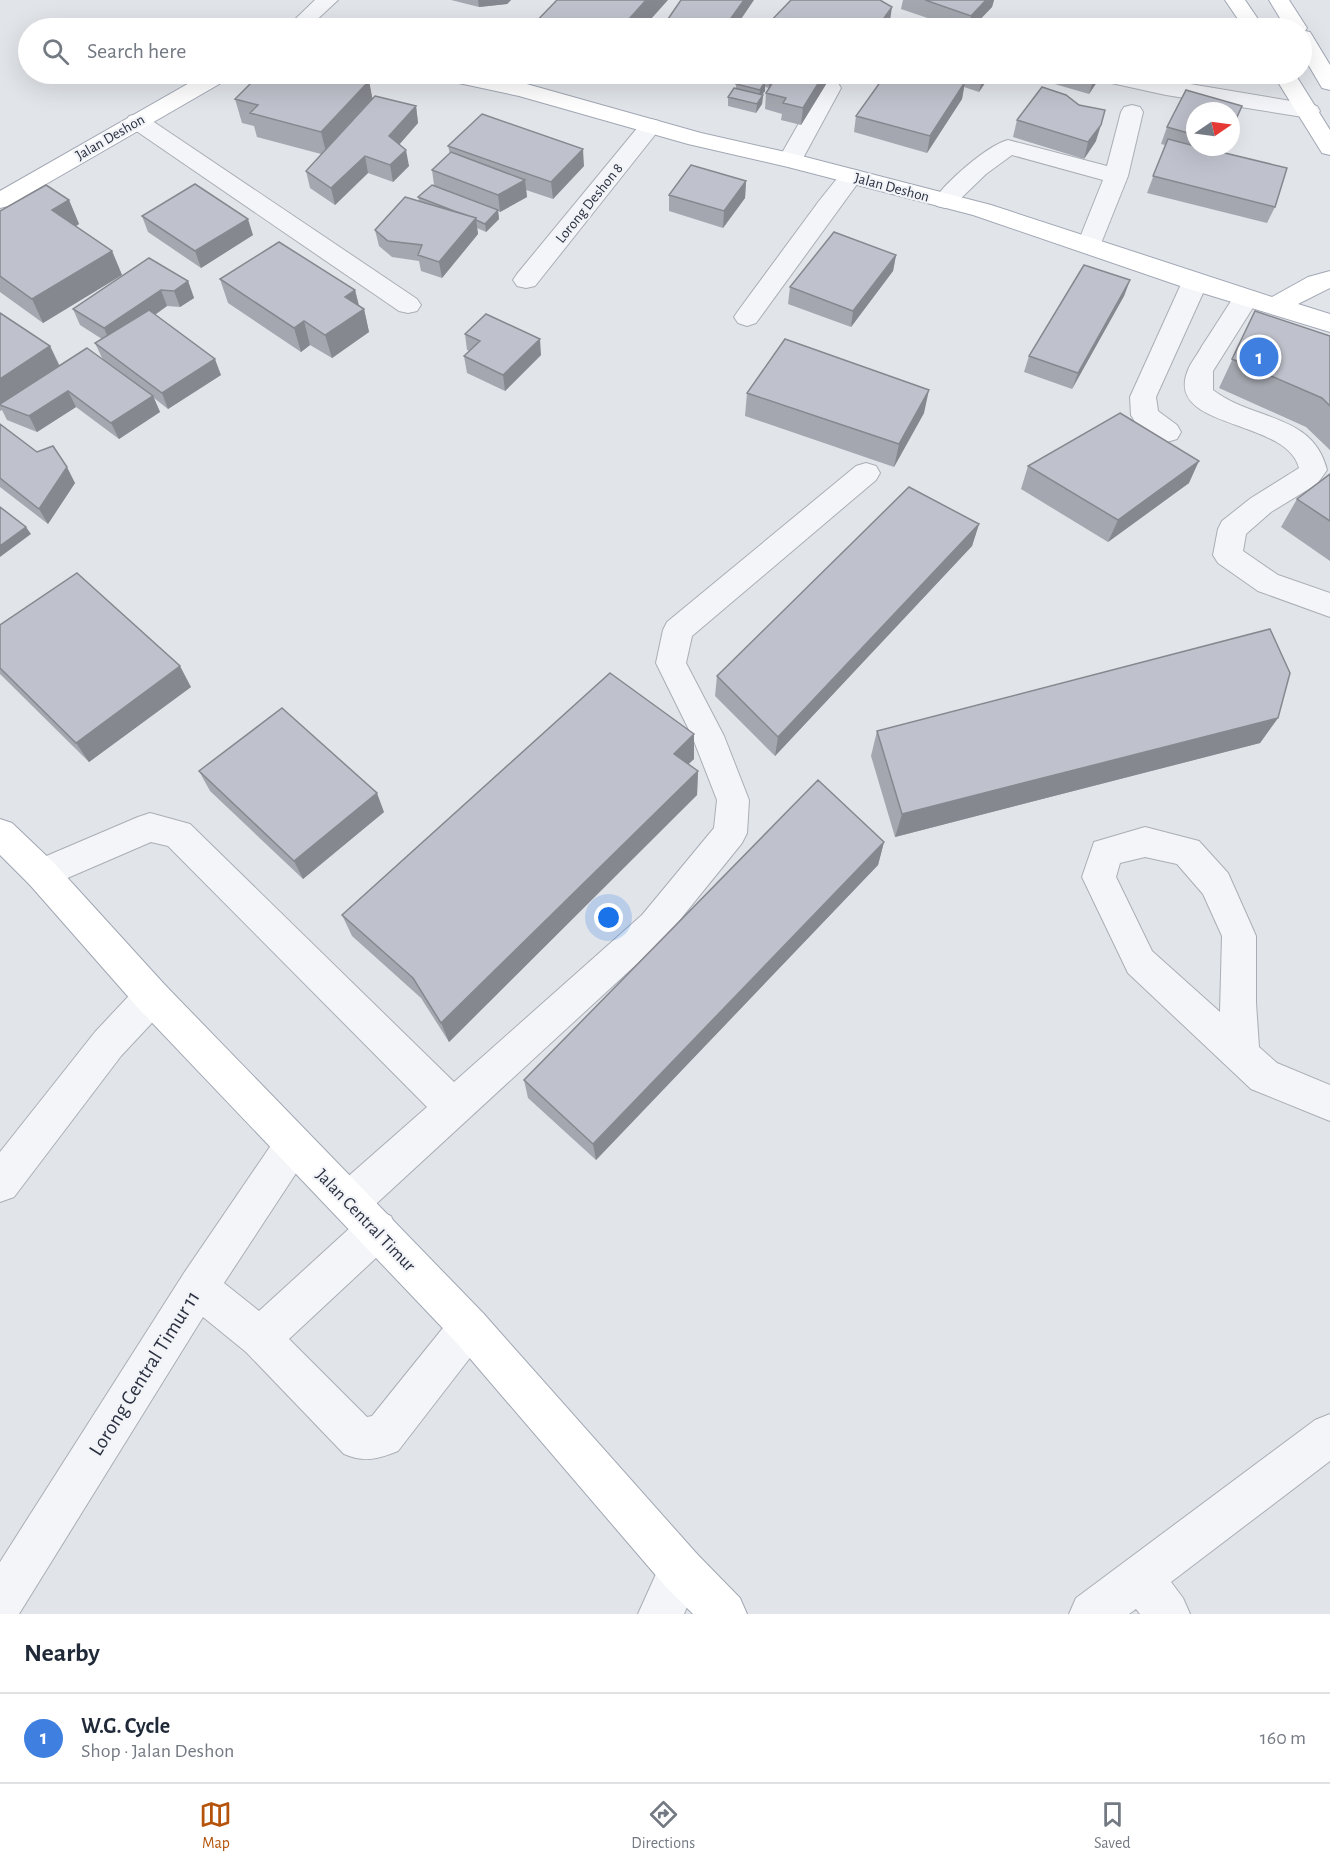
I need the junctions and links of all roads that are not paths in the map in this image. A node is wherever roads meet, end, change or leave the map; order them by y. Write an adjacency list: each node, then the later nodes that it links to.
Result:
1 (328, 0): 4 (street)
2 (1235, 0): 5 (main road)
3 (1279, 0): 6 (main road)
4 (307, 18)
5 (1247, 18)
6 (1290, 18)
7 (1312, 54): 13 (main road)
8 (202, 84): 18 (main road, Jalan Deshon)
9 (494, 84): 19 (main road, Jalan Deshon)
10 (1153, 84): 15 (street)
11 (1217, 84): 15 (street)
12 (1291, 84): 16 (main road)
13 (1330, 84)
14 (830, 88): 21 (street)
15 (1225, 98): 16 (street)
16 (1309, 111): 20 (main road)
17 (1132, 112): 23 (street)
18 (137, 121): 24 (main road, Jalan Deshon); 30 (street)
19 (651, 126): 21 (main road, Jalan Deshon); 28 (street, Lorong Deshon 8)
20 (1330, 148)
21 (790, 160): 22 (main road, Jalan Deshon)
22 (851, 176): 25 (main road, Jalan Deshon); 33 (street)
23 (1116, 176): 25 (street); 26 (street)
24 (0, 201)
25 (945, 201): 26 (main road, Jalan Deshon)
26 (1089, 245): 29 (main road, Jalan Deshon)
27 (1330, 279): 31 (main road)
28 (526, 280)
29 (1195, 282): 32 (main road, Jalan Deshon); 36 (street)
30 (408, 305)
31 (1275, 306): 32 (main road, Jalan Deshon); 34 (main road, Jalan Deshon)
32 (1241, 307): 35 (street); 38 (street)
33 (747, 317)
34 (1330, 323)
35 (1330, 345)
36 (1167, 432)
37 (866, 473): 44 (street)
38 (1330, 605)
39 (0, 833): 40 (main road, Jalan Central Timur)
40 (42, 874): 41 (main road, Jalan Central Timur); 44 (street)
41 (152, 997): 45 (main road, Jalan Central Timur); 46 (street)
42 (1241, 1055): 42 (street); 43 (street)
43 (1330, 1103)
44 (452, 1106): 47 (street)
45 (293, 1145): 47 (main road, Jalan Central Timur); 49 (street, Lorong Central Timur 11)
46 (0, 1183)
47 (350, 1201): 48 (main road, Jalan Central Timur)
48 (377, 1230): 50 (main road, Jalan Central Timur); 51 (street)
49 (198, 1287): 51 (street); 55 (street, Lorong Central Timur 11)
50 (469, 1327): 51 (street); 53 (main road, Jalan Central Timur)
51 (260, 1338)
52 (1329, 1437): 54 (street)
53 (681, 1570): 56 (street); 57 (main road, Jalan Central Timur)
54 (1140, 1577): 58 (street); 59 (street)
55 (0, 1603)
56 (661, 1614)
57 (724, 1614)
58 (1092, 1614)
59 (1167, 1614)

